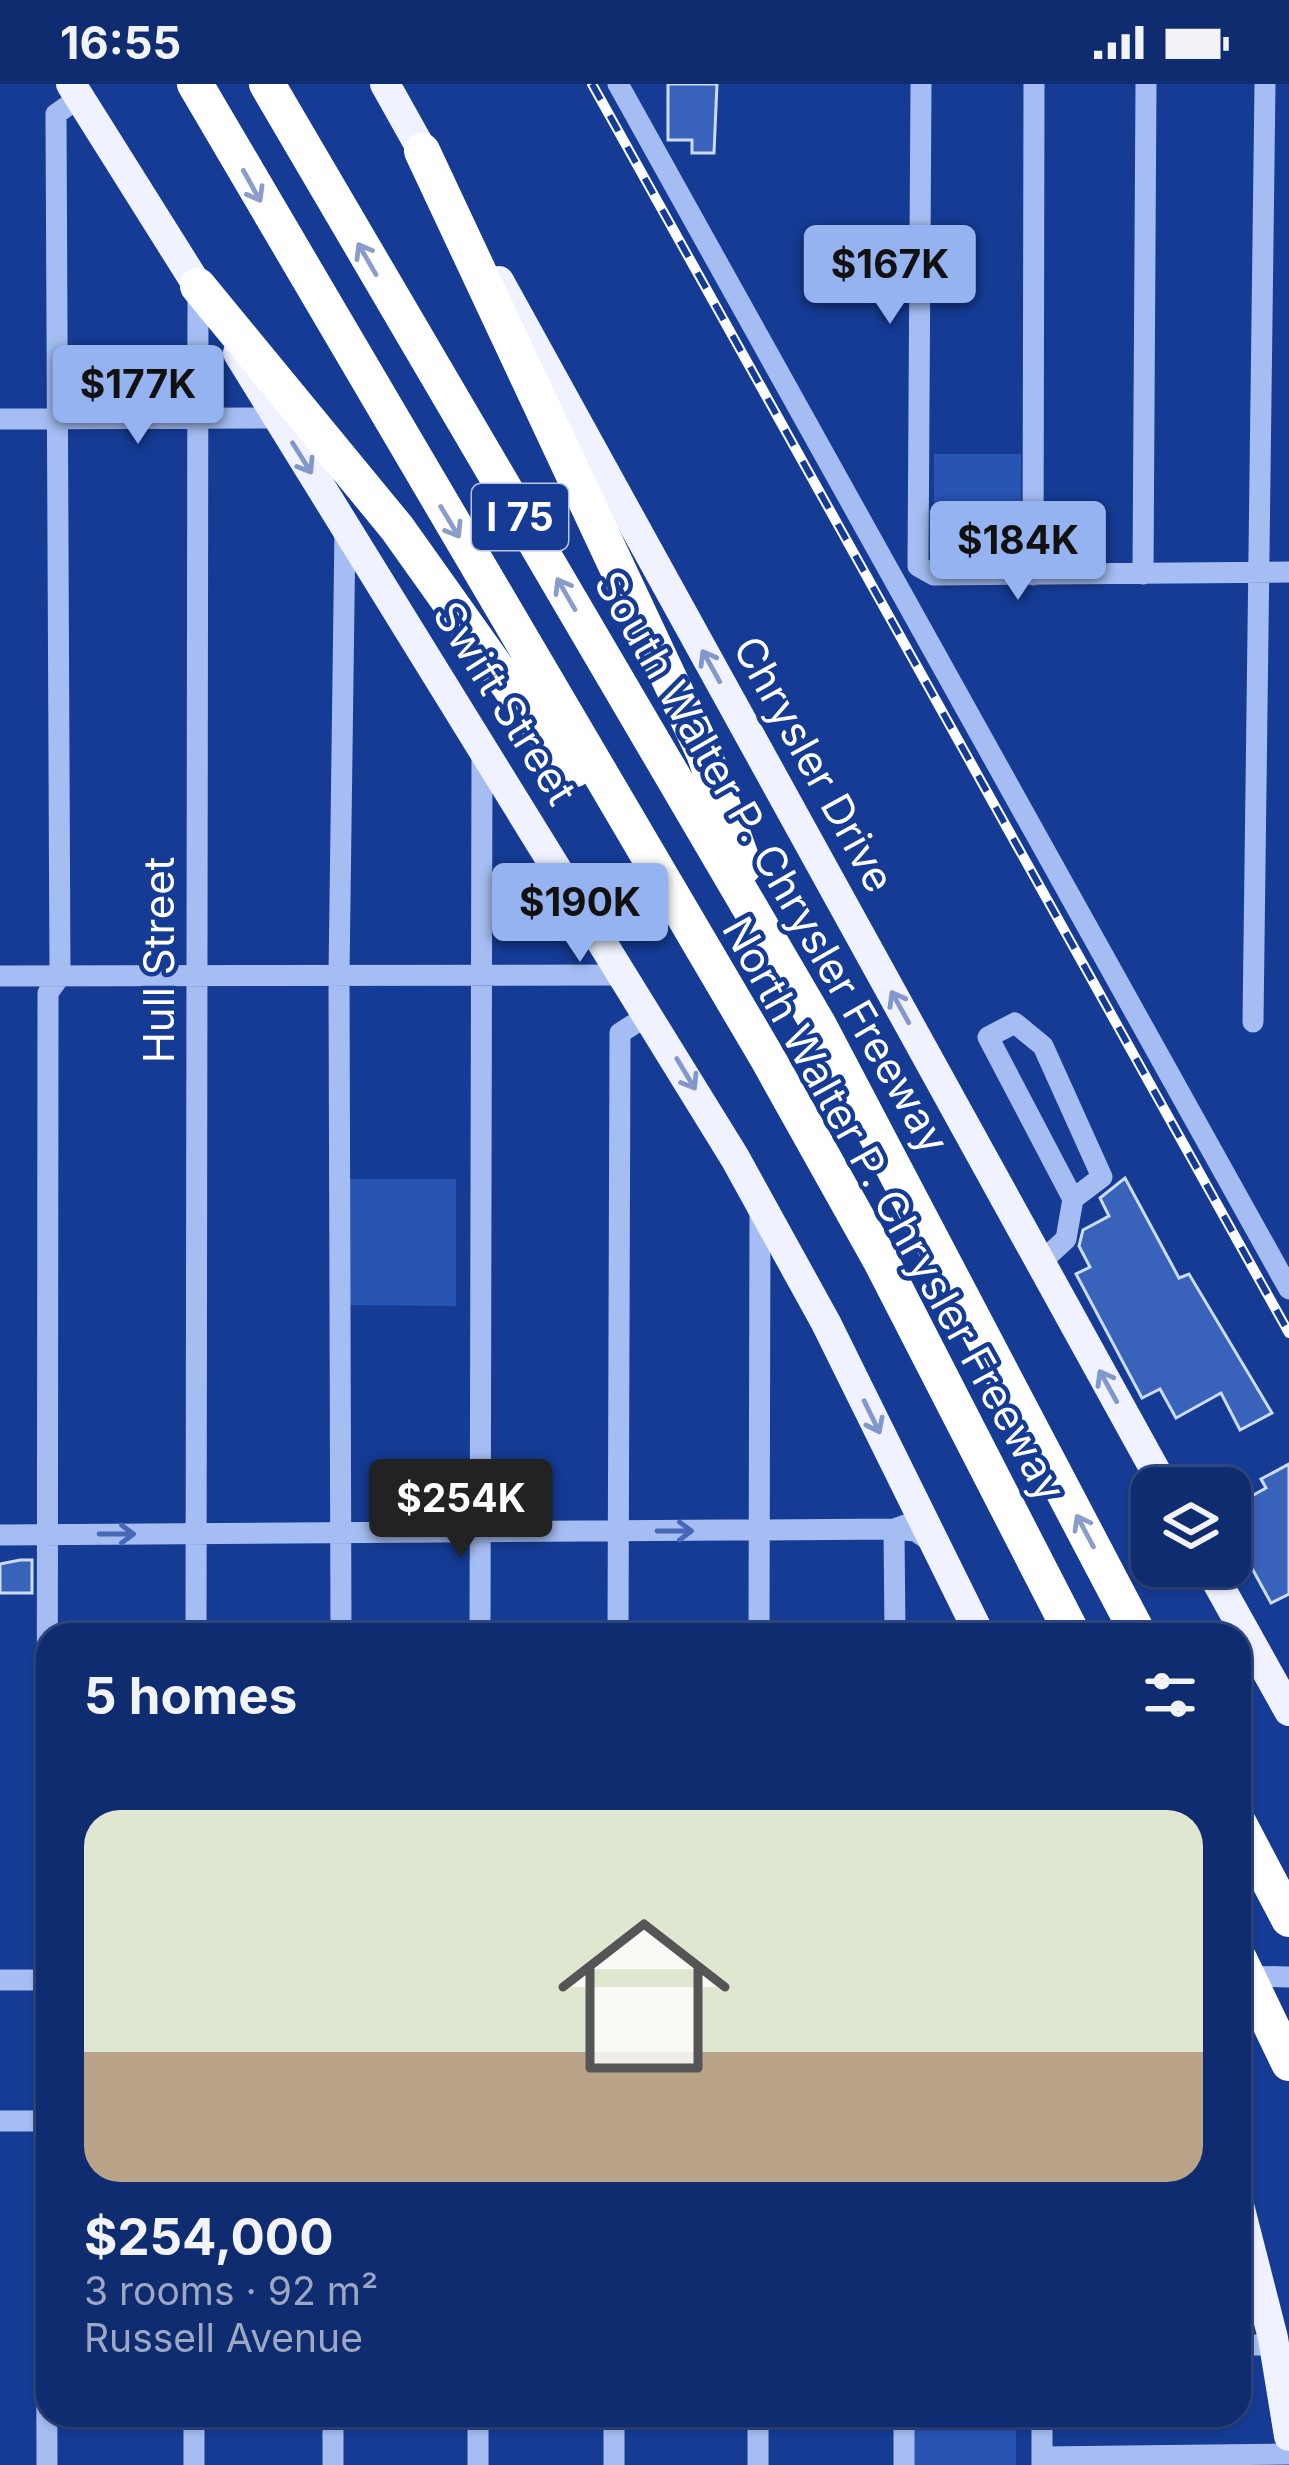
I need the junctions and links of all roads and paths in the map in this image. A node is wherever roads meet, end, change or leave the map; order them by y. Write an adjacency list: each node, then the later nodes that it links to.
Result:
1 (195, 84): 22 (highway, North Walter P. Chrysler Freeway / I 75, one-way to 22)
2 (267, 84): 23 (highway, South Walter P. Chrysler Freeway / I 75, one-way to 2)
3 (385, 84): 10 (main road, Chrysler Drive)
4 (618, 84): 35 (street)
5 (921, 84): 20 (street)
6 (1146, 84): 19 (street)
7 (1264, 84): 18 (street)
8 (1034, 85): 20 (street)
9 (75, 91): 11 (main road, Swift Street); 12 (street)
10 (422, 151): 23 (highway); 34 (main road, Chrysler Drive, one-way to 10)
11 (198, 286): 13 (street, Hull Street); 14 (main road, Swift Street); 22 (highway)
12 (60, 418): 13 (street); 15 (street); 29 (street)
13 (198, 418): 14 (street); 24 (street, Hull Street)
14 (276, 418): 16 (main road, Swift Street, one-way to 16)
15 (0, 419)
16 (345, 528): 21 (main road, Swift Street); 25 (street)
17 (1289, 572): 18 (street)
18 (1259, 573): 19 (street); 31 (street)
19 (1143, 574): 20 (street)
20 (1033, 575)
21 (482, 746): 26 (street); 27 (main road, Swift Street)
22 (643, 849): 54 (highway, North Walter P. Chrysler Freeway / I 75)
23 (774, 949): 55 (highway, South Walter P. Chrysler Freeway / I 75, one-way to 23)
24 (198, 975): 25 (street); 29 (street); 44 (street, Hull Street)
25 (339, 975): 26 (street); 41 (street)
26 (482, 975): 27 (street); 40 (street)
27 (626, 975): 30 (main road, Swift Street)
28 (0, 976): 29 (street)
29 (60, 976): 43 (street)
30 (650, 1014): 33 (main road, Swift Street, one-way to 33); 39 (street)
31 (1253, 1022)
32 (1072, 1199): 32 (street); 34 (street)
33 (760, 1204): 37 (main road, Swift Street, one-way to 37); 38 (street)
34 (1040, 1263): 36 (main road, Chrysler Drive, one-way to 34)
35 (1289, 1289)
36 (1153, 1467)
37 (908, 1524): 38 (street); 52 (street); 53 (main road, Swift Street)
38 (760, 1530): 39 (street, one-way to 38); 51 (street)
39 (618, 1531): 40 (street); 50 (street)
40 (481, 1532): 41 (street); 49 (street)
41 (341, 1533): 44 (street); 48 (street)
42 (0, 1534): 43 (street)
43 (47, 1534): 44 (street, one-way to 44); 46 (street)
44 (196, 1534): 47 (street, Hull Street)
45 (1220, 1587): 56 (main road)
46 (47, 1623)
47 (196, 1623)
48 (341, 1623)
49 (480, 1623)
50 (618, 1623)
51 (759, 1623)
52 (896, 1623)
53 (974, 1623)
54 (1067, 1623)
55 (1133, 1623)
56 (1240, 1623)
57 (1251, 1643): 58 (main road)
58 (1289, 1711)
59 (1251, 1847): 60 (highway)
60 (1289, 1918)
61 (1251, 1976): 62 (street)
62 (1289, 1977)
63 (0, 1980): 64 (street)
64 (36, 1980)
65 (1251, 1984): 66 (highway)
66 (1289, 2063)
67 (0, 2121): 68 (street)
68 (36, 2121)
69 (1251, 2257): 71 (main road)
70 (1251, 2345): 71 (street)
71 (1275, 2345): 80 (main road)
72 (47, 2427): 83 (street)
73 (194, 2427): 84 (street)
74 (333, 2427): 85 (street)
75 (478, 2427): 86 (street)
76 (614, 2427): 87 (street)
77 (758, 2427): 88 (street)
78 (904, 2427): 89 (street)
79 (1042, 2427): 82 (street)
80 (1289, 2435)
81 (1289, 2454): 82 (street)
82 (1042, 2461)
83 (47, 2465)
84 (194, 2465)
85 (333, 2465)
86 (478, 2465)
87 (614, 2465)
88 (758, 2465)
89 (904, 2465)

